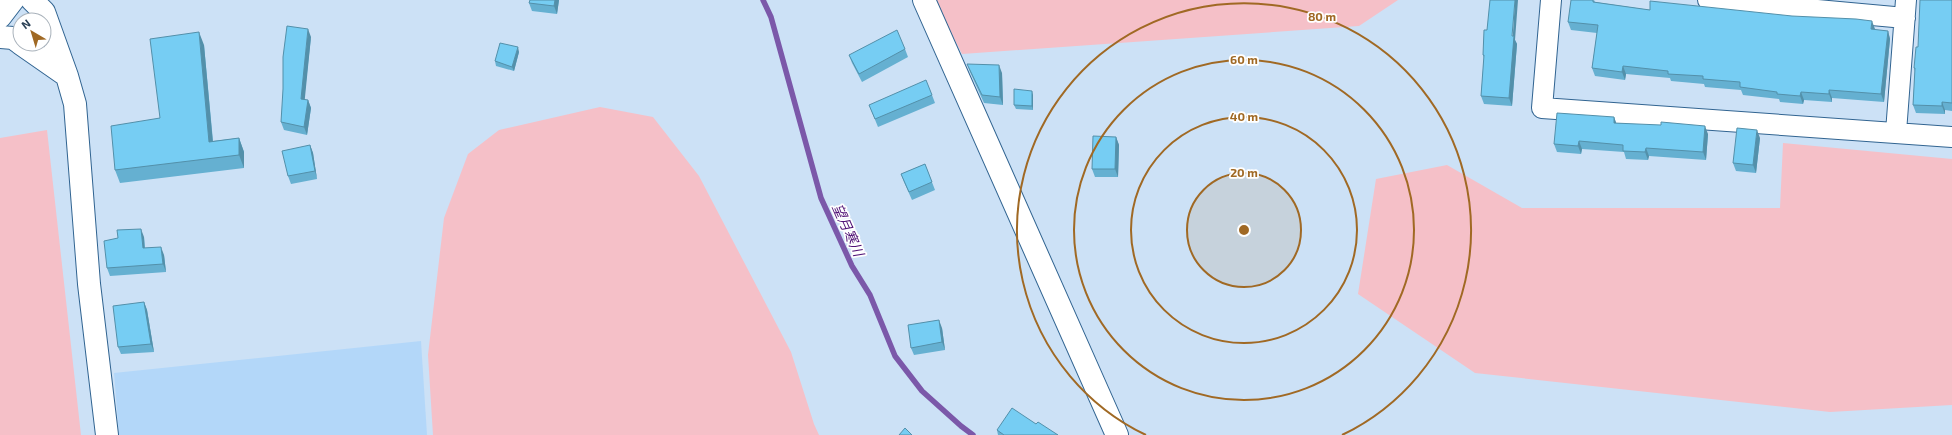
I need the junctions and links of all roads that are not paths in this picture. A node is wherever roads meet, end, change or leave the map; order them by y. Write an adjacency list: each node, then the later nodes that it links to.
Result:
1 (13, 0): 8 (street)
2 (32, 0): 12 (street)
3 (924, 0): 16 (street)
4 (1551, 0): 13 (street)
5 (1708, 0): 6 (street)
6 (1787, 3): 7 (street)
7 (1906, 9): 13 (street)
8 (0, 17)
9 (0, 36): 10 (street)
10 (12, 38)
11 (32, 52): 12 (street)
12 (67, 76): 15 (street)
13 (1896, 132): 14 (street)
14 (1952, 137)
15 (107, 435)
16 (1117, 435)

